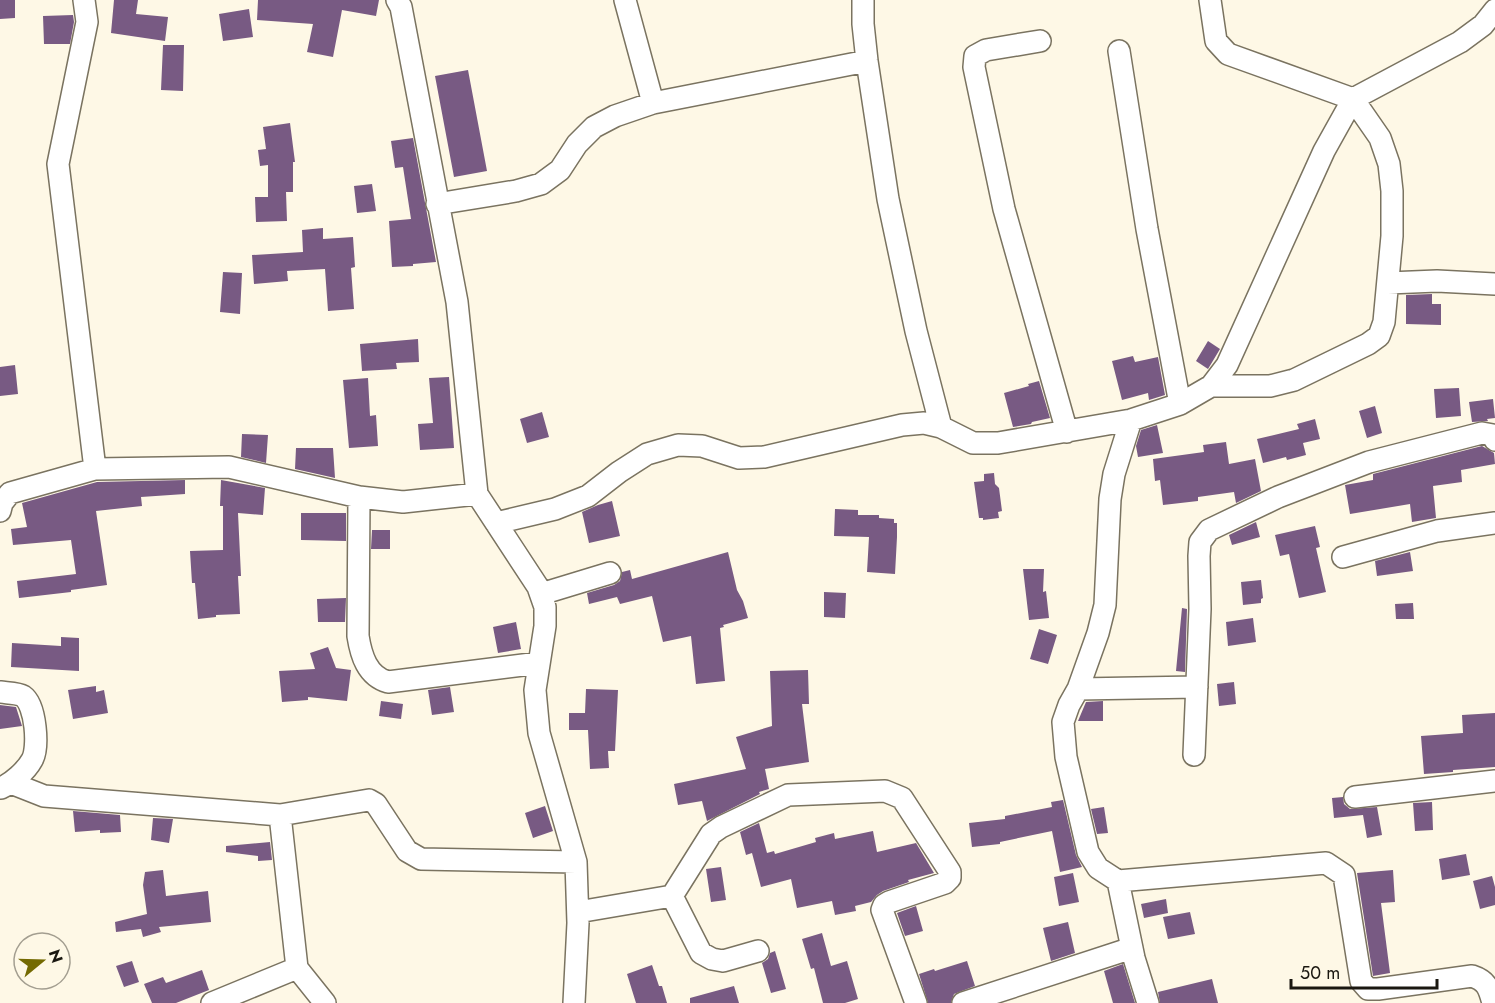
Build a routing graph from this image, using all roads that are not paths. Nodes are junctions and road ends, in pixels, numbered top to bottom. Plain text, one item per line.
1 (84, 0) edge
2 (397, 0) edge
3 (625, 0) edge
4 (863, 0) edge
5 (1209, 0) edge
6 (1495, 10) edge
7 (1040, 41) dead end
8 (1119, 51) dead end
9 (867, 61) junction
10 (1353, 99) junction
11 (653, 103) junction
12 (438, 204) junction
13 (1388, 283) junction
14 (1495, 284) edge
15 (1211, 386) junction
16 (1179, 404) junction
17 (1131, 420) junction
18 (941, 427) junction
19 (1068, 432) junction
20 (1495, 440) edge
21 (94, 469) junction
22 (477, 494) junction
23 (359, 497) junction
24 (0, 512) edge
25 (496, 523) junction
26 (1495, 523) edge
27 (1343, 557) dead end
28 (610, 573) dead end
29 (541, 594) junction
30 (539, 663) junction
31 (1197, 687) junction
32 (1078, 689) junction
33 (0, 692) edge
34 (1194, 755) dead end
35 (1495, 781) edge
36 (6, 786) edge
37 (1355, 797) dead end
38 (280, 815) junction
39 (576, 862) junction
40 (1119, 881) junction
41 (672, 896) junction
42 (578, 912) junction
43 (1132, 948) junction
44 (758, 951) dead end
45 (297, 968) junction
46 (212, 1003) edge
47 (325, 1003) edge
48 (574, 1003) edge
49 (916, 1003) edge
50 (963, 1003) edge
51 (1148, 1003) edge
52 (1493, 1003) edge

1 - 21 street
2 - 12 street
3 - 11 street
4 - 9 street
5 - 10 street
6 - 10 street
7 - 19 street
8 - 16 street
9 - 11 street
9 - 18 street
10 - 13 street
10 - 15 street
11 - 12 street
12 - 22 street
13 - 14 street
13 - 15 street
15 - 16 street
16 - 17 street
17 - 19 street
17 - 32 street
18 - 19 street
18 - 25 street
20 - 31 street
21 - 23 street
21 - 24 street
22 - 23 street
22 - 25 street
23 - 30 street
25 - 29 street
26 - 27 street
28 - 29 street
29 - 30 street
30 - 39 street
31 - 32 street
31 - 34 street
32 - 40 street
33 - 36 street
35 - 37 street
36 - 38 street
38 - 39 street
38 - 45 street
39 - 42 street
40 - 43 street
40 - 52 street
41 - 42 street
41 - 44 street
41 - 49 street
42 - 48 street
43 - 50 street
43 - 51 street
45 - 46 street
45 - 47 street

